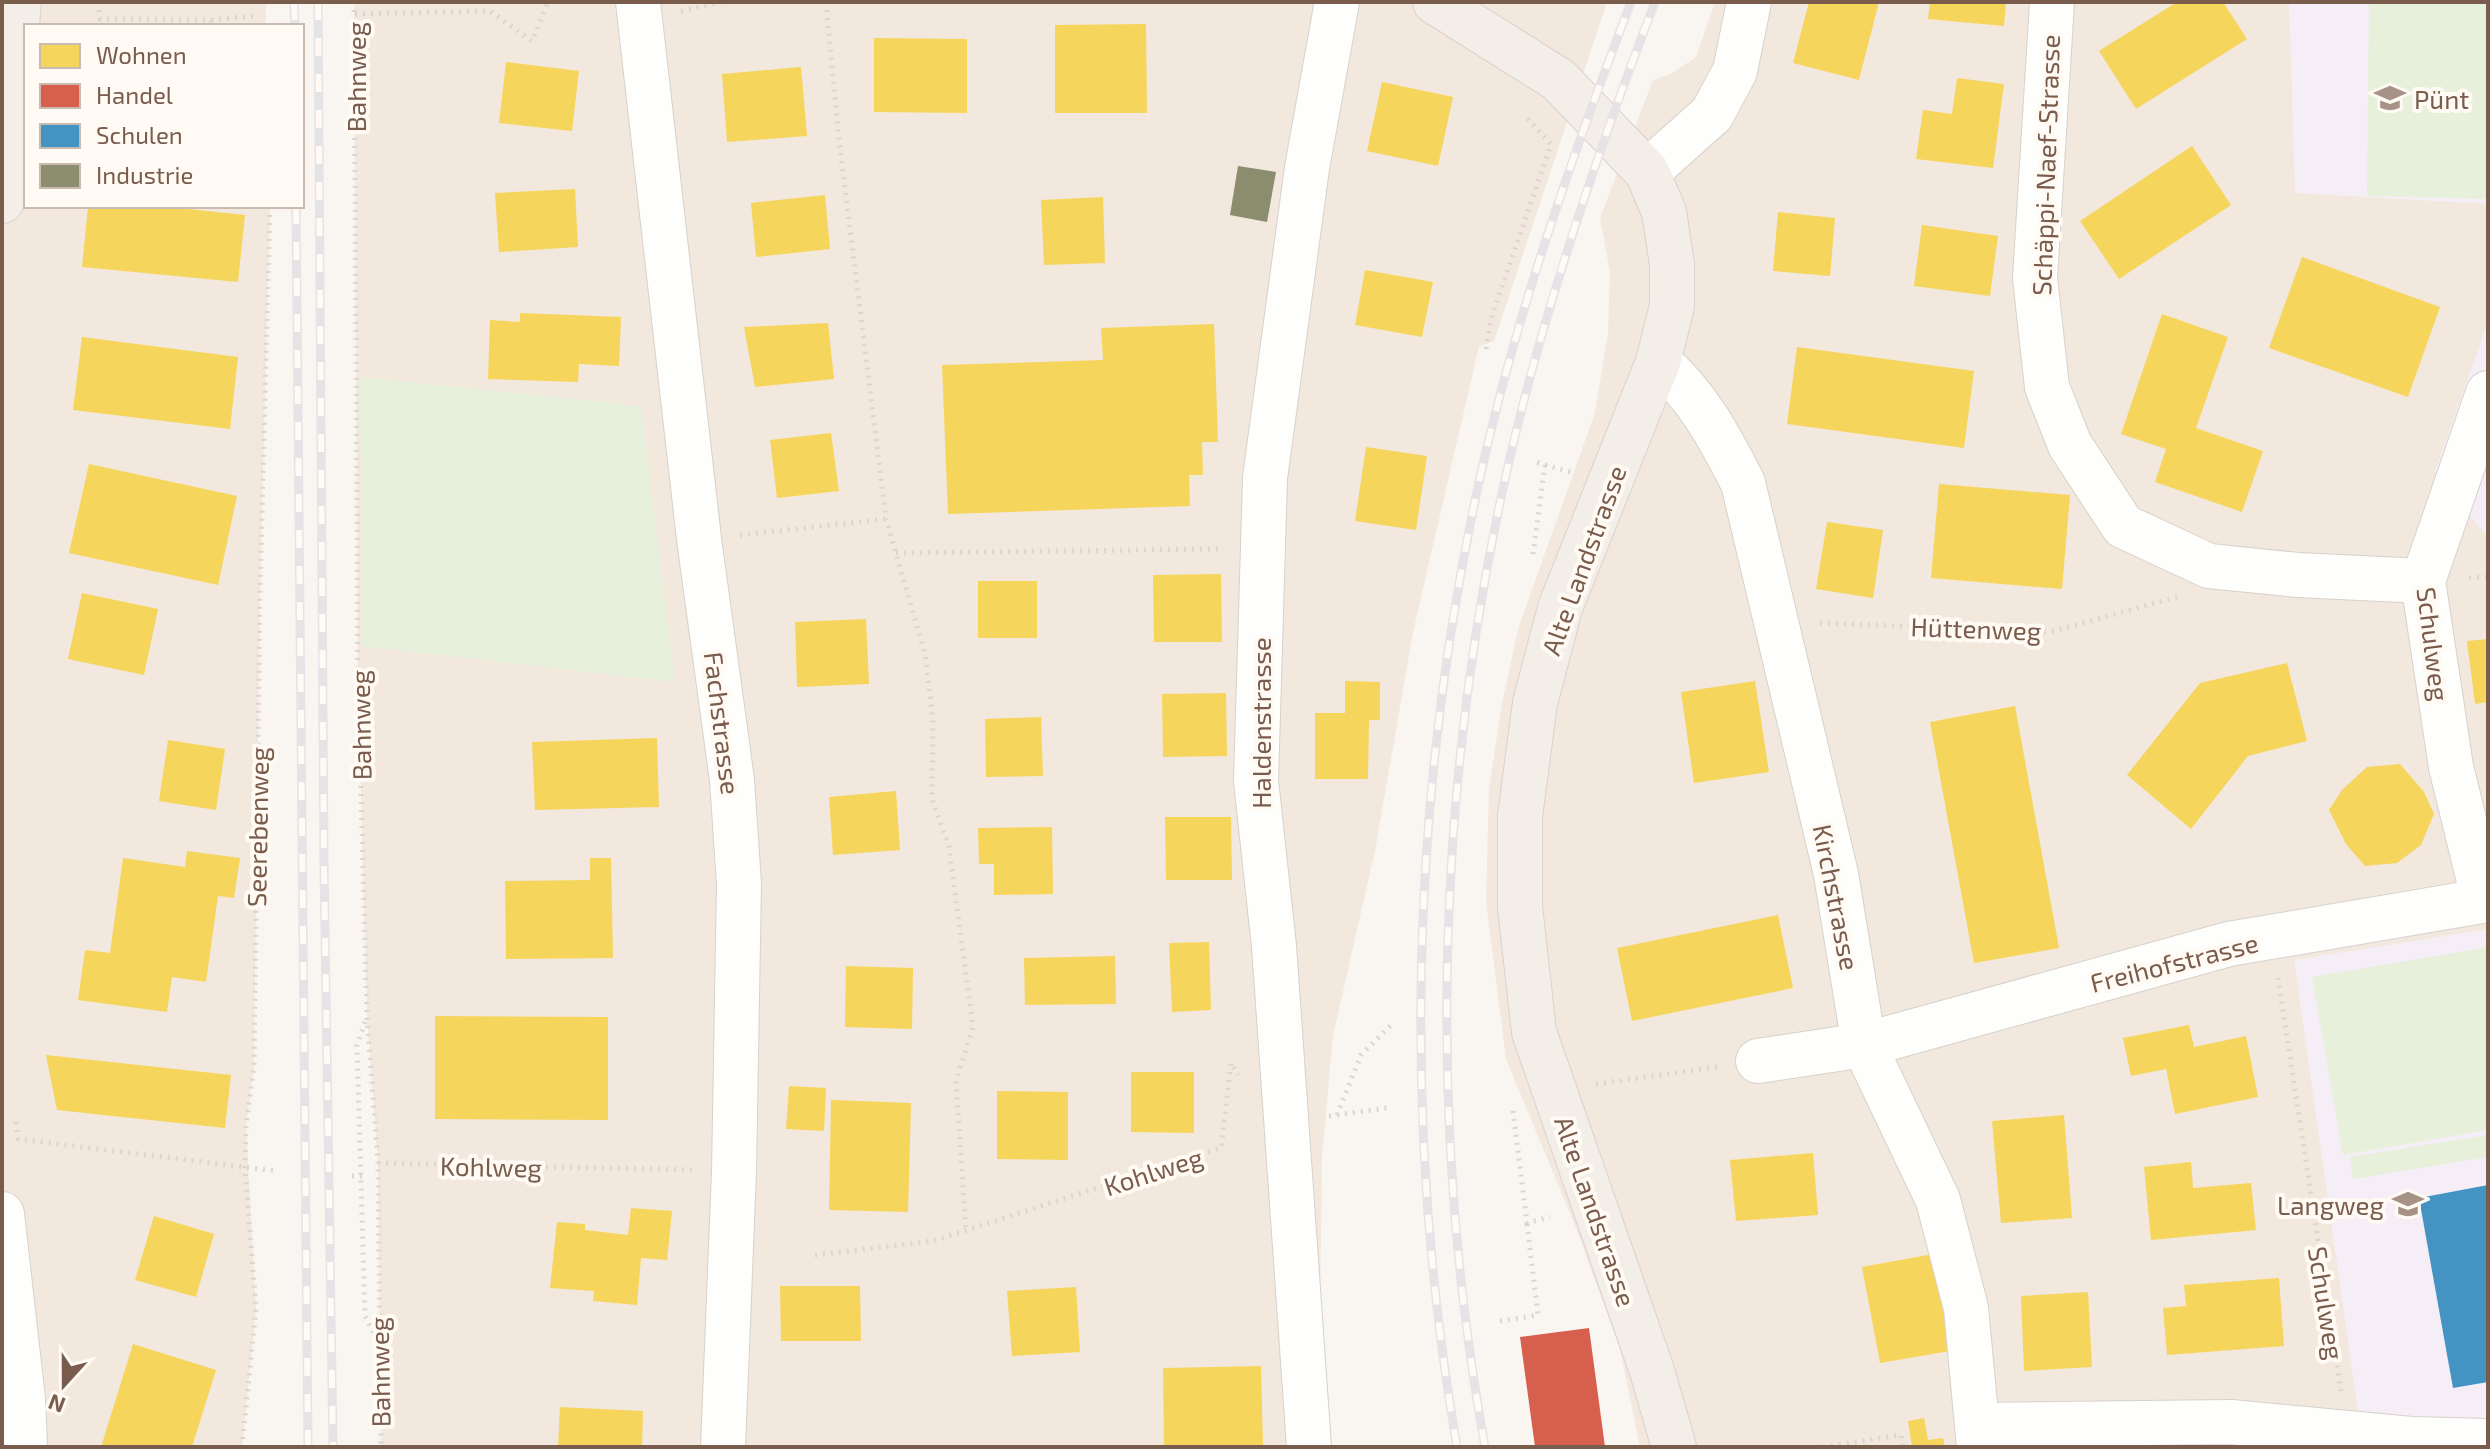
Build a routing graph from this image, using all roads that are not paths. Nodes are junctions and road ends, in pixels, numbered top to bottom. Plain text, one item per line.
1 (19, 2) edge
2 (1337, 2) edge
3 (1435, 2) edge
4 (1749, 2) edge
5 (2052, 2) edge
6 (657, 7) edge
7 (1647, 172) junction
8 (2, 201) edge
9 (1658, 362) junction
10 (2488, 393) edge
11 (2423, 581) junction
12 (2486, 901) edge
13 (1864, 1045) junction
14 (1758, 1061) dead end
15 (2, 1214) edge
16 (1979, 1436) edge
17 (2488, 1441) edge
18 (25, 1447) edge
19 (723, 1447) edge
20 (1309, 1447) edge
21 (1674, 1447) edge

1 - 8 main road
2 - 20 street, Haldenstrasse
3 - 7 main road, Alte Landstrasse
4 - 7 street
5 - 11 street, Schäppi-Naef-Strasse
6 - 19 street, Fachstrasse
7 - 9 main road, Alte Landstrasse
9 - 13 street, Kirchstrasse
9 - 21 main road, Alte Landstrasse
10 - 11 street, Schulweg
11 - 12 street, Schulweg
12 - 13 street, Freihofstrasse
13 - 14 street
13 - 16 street, Kirchstrasse
15 - 18 street
16 - 17 street

